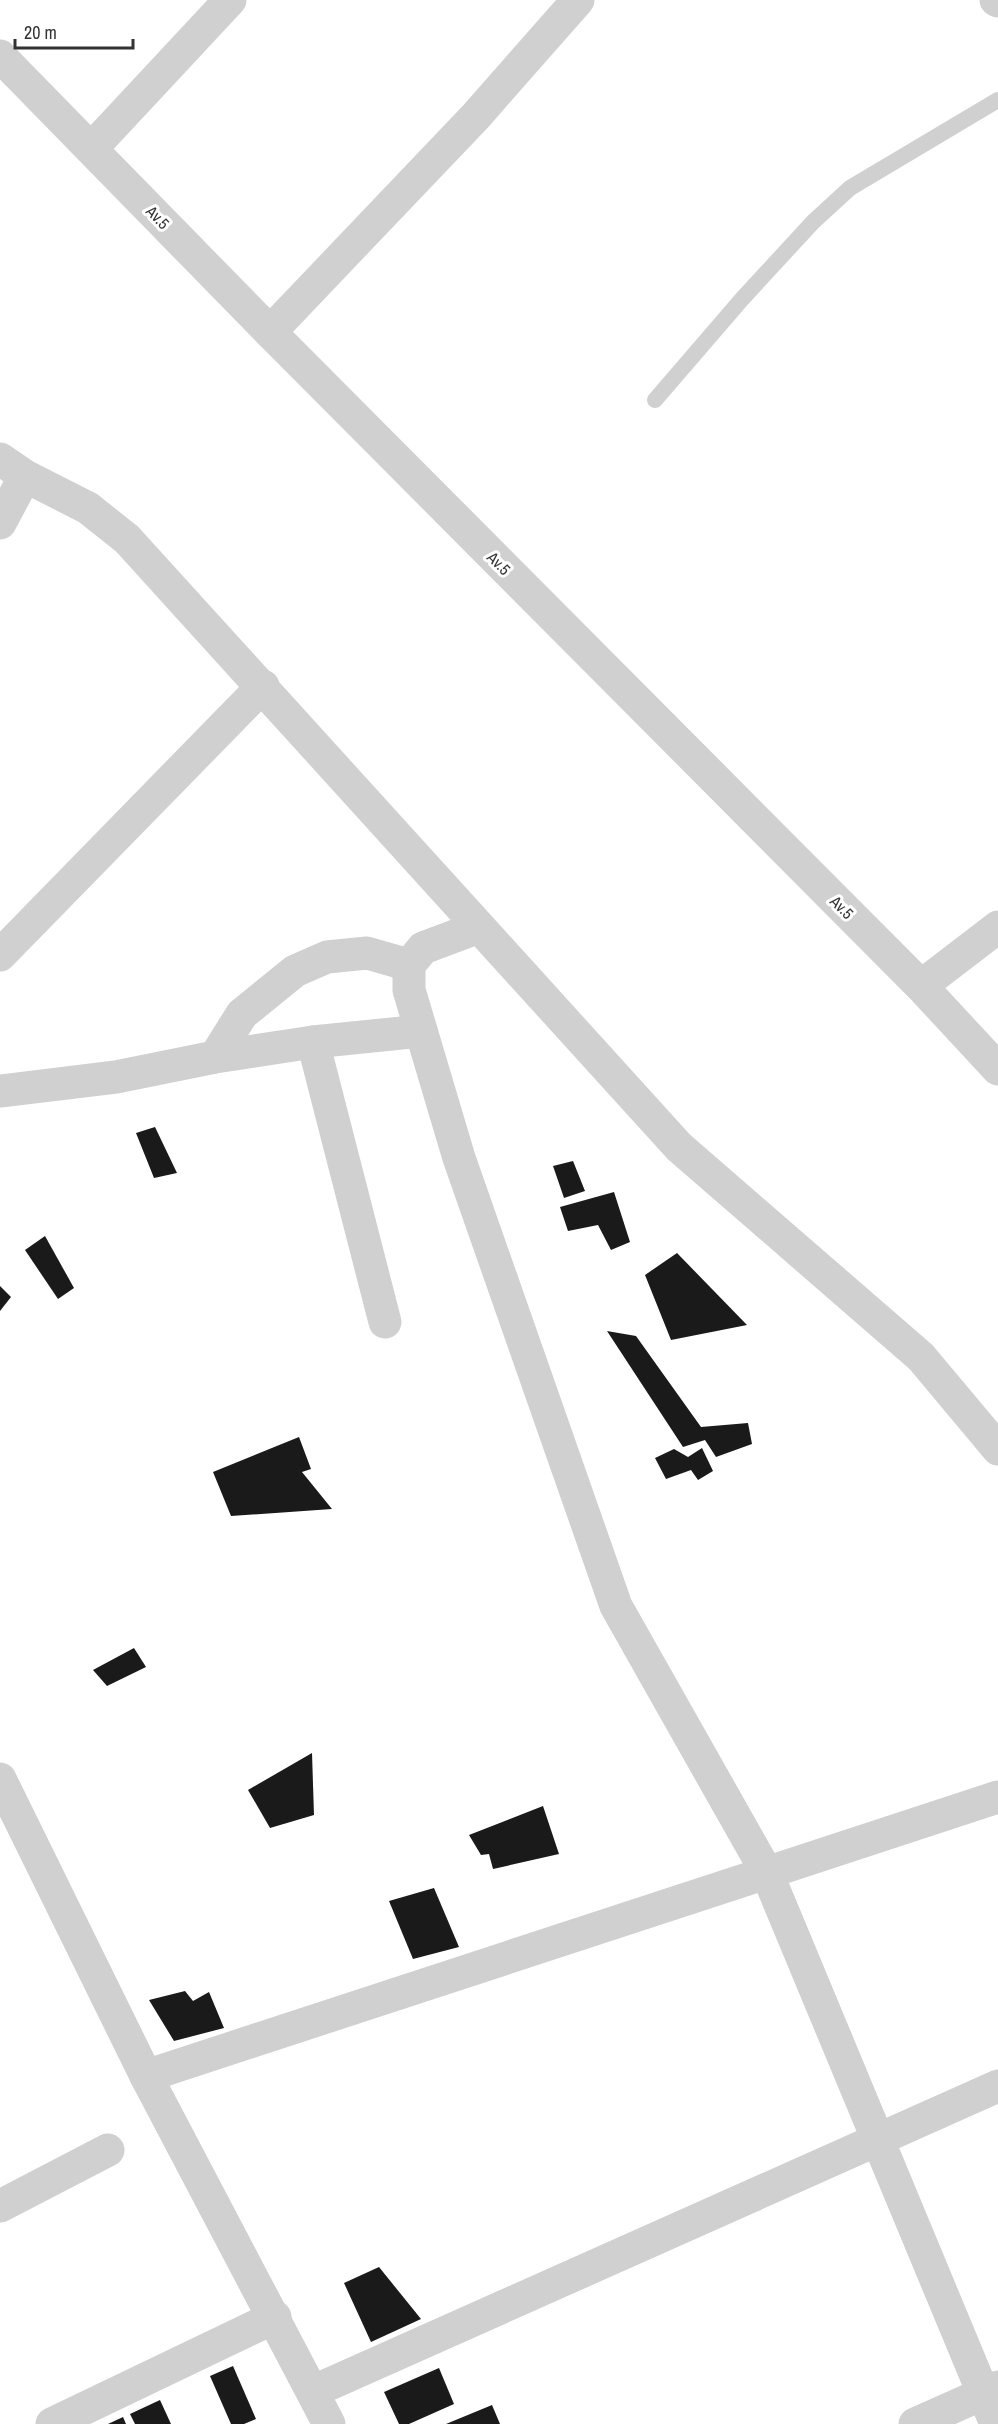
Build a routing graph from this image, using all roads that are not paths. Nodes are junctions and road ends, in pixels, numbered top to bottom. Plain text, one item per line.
1 (230, 0) edge
2 (578, 0) edge
3 (0, 56) edge
4 (998, 100) edge
5 (92, 148) junction
6 (270, 332) junction
7 (655, 400) dead end
8 (13, 467) edge
9 (0, 523) edge
10 (263, 686) junction
11 (479, 927) junction
12 (998, 927) edge
13 (0, 955) edge
14 (409, 965) junction
15 (921, 986) junction
16 (421, 1031) junction
17 (313, 1042) junction
18 (215, 1057) junction
19 (998, 1070) edge
20 (0, 1091) edge
21 (385, 1322) dead end
22 (998, 1449) edge
23 (0, 1779) edge
24 (998, 1797) edge
25 (767, 1872) junction
26 (146, 2076) junction
27 (998, 2086) edge
28 (878, 2139) junction
29 (108, 2150) dead end
30 (0, 2206) edge
31 (275, 2317) junction
32 (314, 2391) junction
33 (991, 2391) edge
34 (52, 2424) edge
35 (329, 2424) edge
36 (915, 2424) edge
37 (996, 2424) edge

1 - 5 street
2 - 6 street
3 - 5 street, Av.5
4 - 7 lane
5 - 6 street, Av.5
6 - 15 street, Av.5
8 - 9 street
8 - 10 street
10 - 11 street
10 - 13 street
11 - 14 street
11 - 22 street
12 - 15 street
14 - 16 street
14 - 18 street
15 - 19 street, Av.5
16 - 17 street
16 - 25 street
17 - 18 street
17 - 21 street
18 - 20 street
23 - 26 street
24 - 25 street
25 - 26 street
25 - 28 street
26 - 31 street
27 - 28 street
28 - 32 street
28 - 33 street
29 - 30 street
31 - 32 street
31 - 34 street
32 - 35 street
33 - 36 street
33 - 37 street

